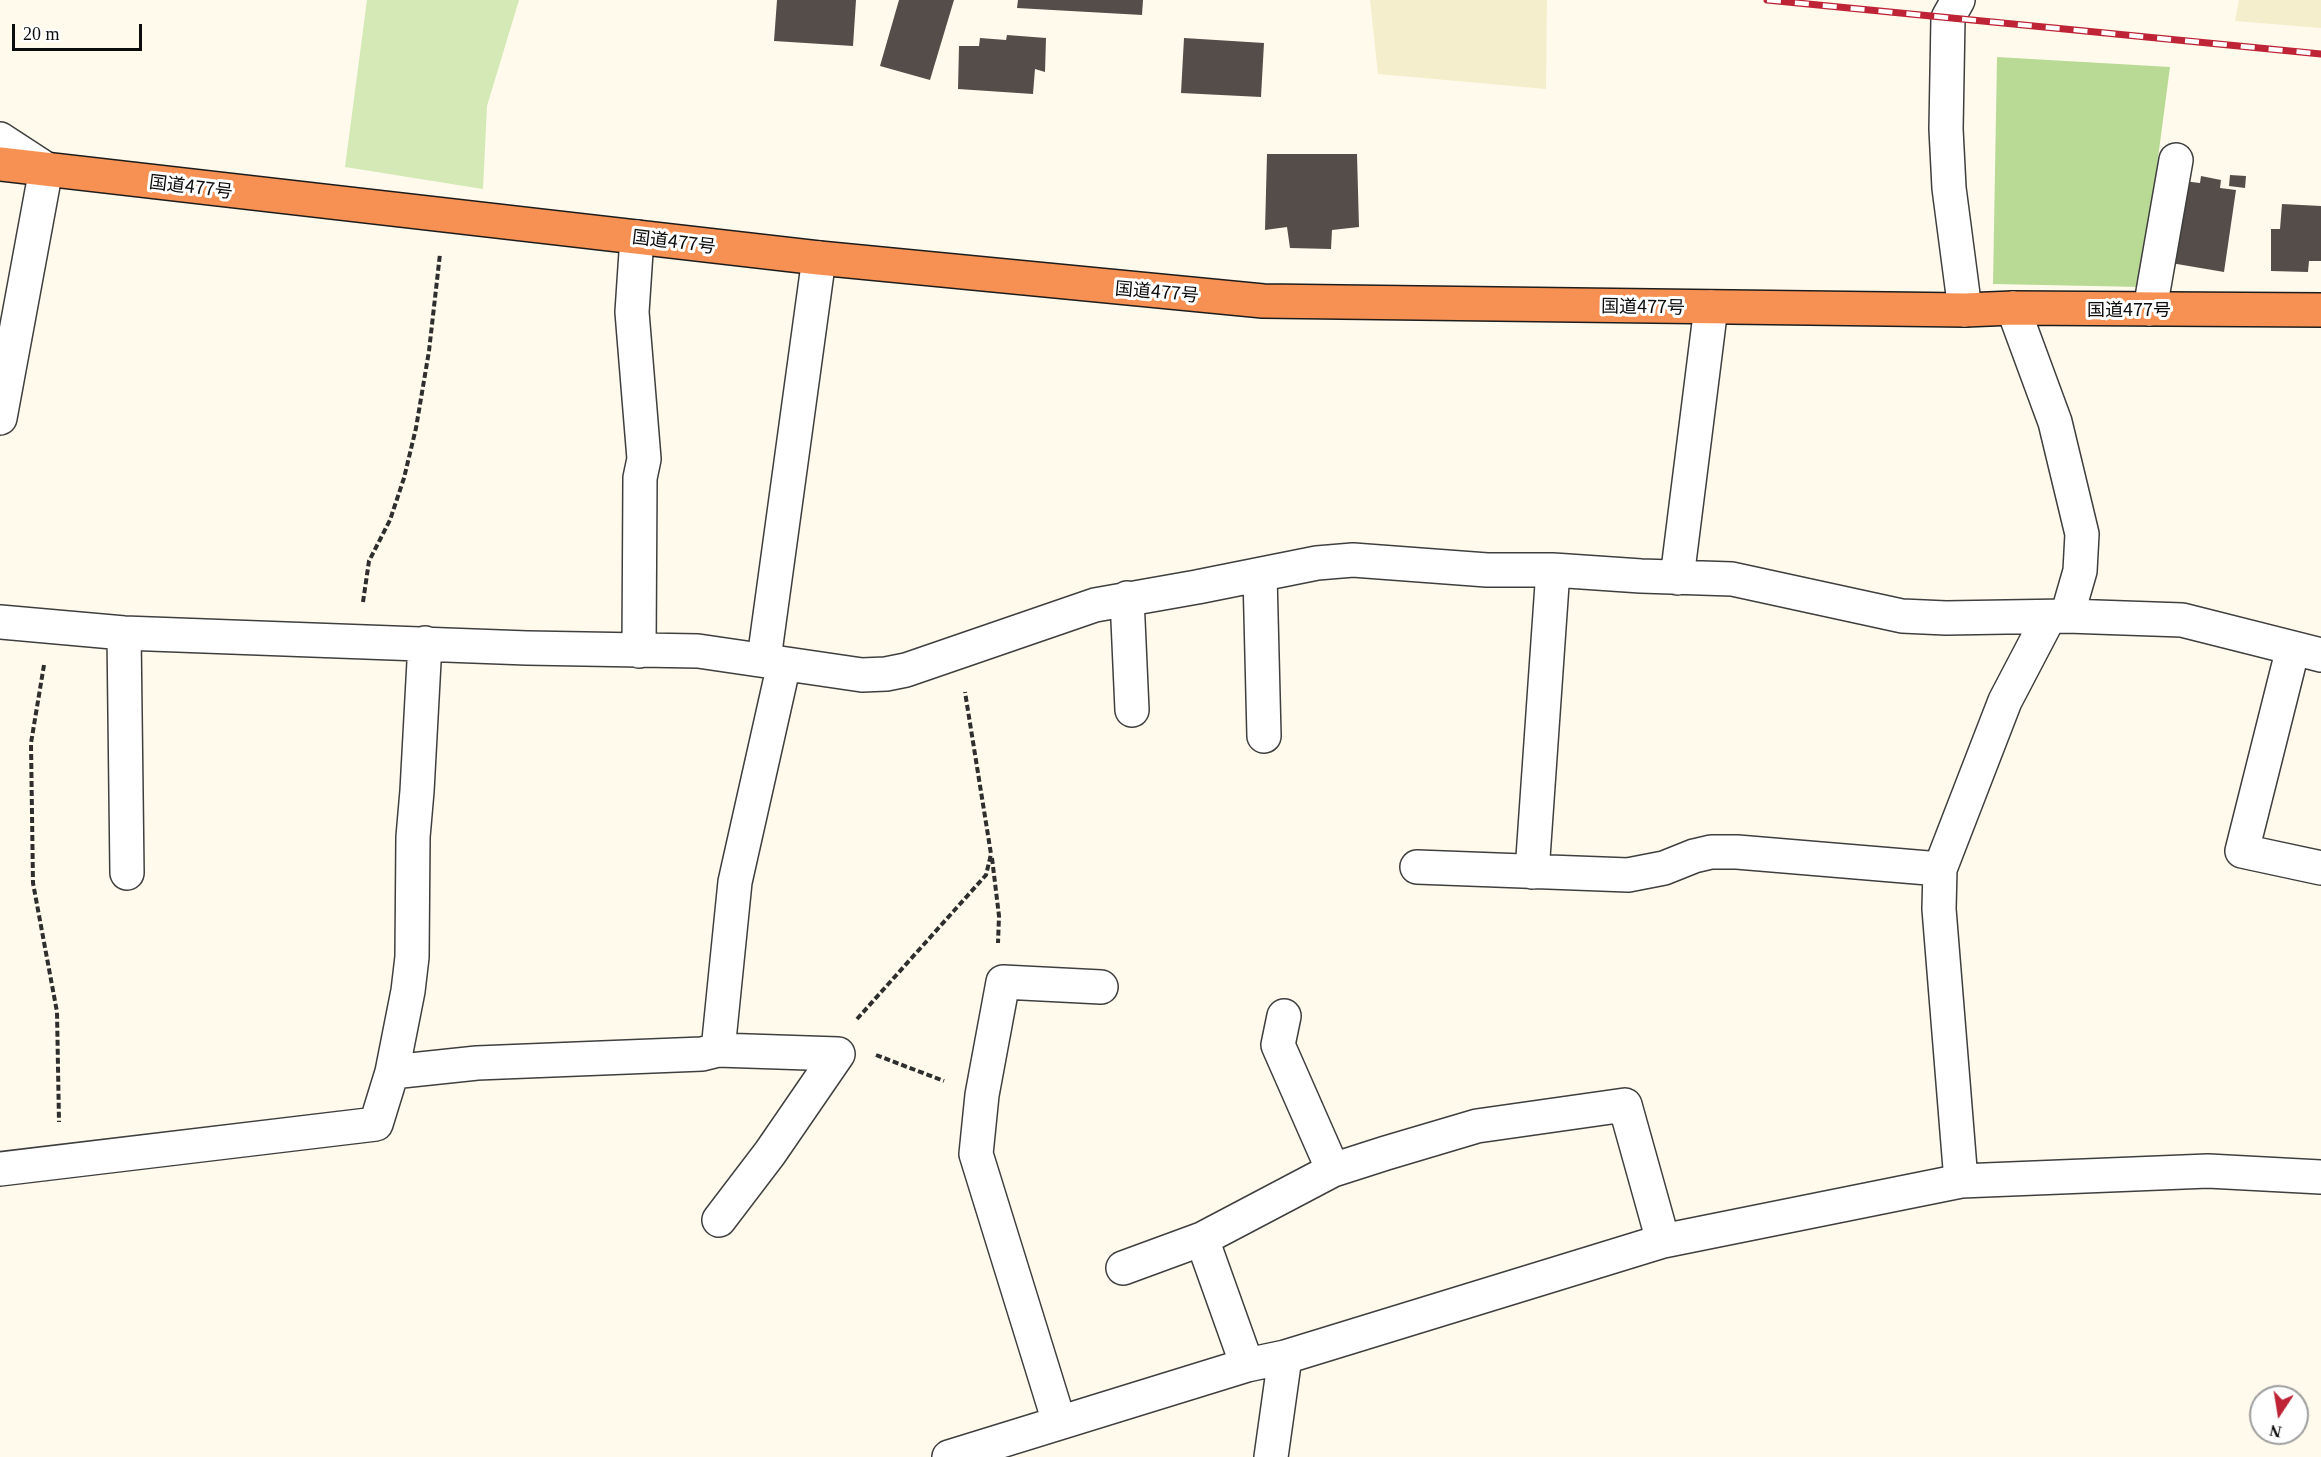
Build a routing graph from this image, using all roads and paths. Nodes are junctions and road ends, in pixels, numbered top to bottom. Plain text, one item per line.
1 (1958, 0) edge
2 (0, 139) edge
3 (2176, 160) dead end
4 (0, 164) edge
5 (46, 169) junction
6 (444, 215) junction
7 (637, 237) junction
8 (819, 258) junction
9 (1711, 306) junction
10 (2013, 308) junction
11 (2150, 309) junction
12 (1965, 310) junction
13 (2321, 310) edge
14 (4, 375) edge
15 (0, 418) edge
16 (1554, 570) junction
17 (1260, 575) junction
18 (1677, 578) junction
19 (1127, 598) junction
20 (2058, 616) junction
21 (0, 622) edge
22 (51, 626) junction
23 (124, 633) junction
24 (357, 641) junction
25 (425, 643) junction
26 (639, 651) junction
27 (2307, 652) edge
28 (951, 654) junction
29 (774, 662) junction
30 (1132, 710) dead end
31 (1264, 736) dead end
32 (991, 854) junction
33 (1417, 867) dead end
34 (2321, 868) edge
35 (1940, 869) junction
36 (1532, 872) junction
37 (127, 873) dead end
38 (1003, 982) junction
39 (1101, 987) dead end
40 (1284, 1016) dead end
41 (718, 1050) junction
42 (838, 1054) junction
43 (392, 1072) junction
44 (982, 1095) junction
45 (59, 1161) junction
46 (0, 1169) edge
47 (1333, 1170) junction
48 (2321, 1177) edge
49 (1961, 1181) junction
50 (719, 1220) dead end
51 (1203, 1239) junction
52 (1663, 1241) junction
53 (1123, 1268) dead end
54 (1285, 1357) junction
55 (1247, 1365) junction
56 (1059, 1422) junction
57 (992, 1450) edge
58 (950, 1457) edge
59 (1271, 1457) edge

1 - 12 street
2 - 5 street
3 - 11 street
4 - 5 highway, 国道477号
5 - 6 highway, 国道477号
5 - 14 street
6 - 7 highway, 国道477号
6 - 24 path
7 - 8 highway, 国道477号
7 - 26 street
8 - 9 highway, 国道477号
8 - 29 street
9 - 12 highway, 国道477号
9 - 18 street
10 - 11 highway, 国道477号
10 - 12 highway, 国道477号
10 - 20 street
11 - 13 highway, 国道477号
14 - 15 street
16 - 17 street
16 - 18 street
16 - 36 street
17 - 19 street
17 - 31 street
18 - 20 street
19 - 28 street
19 - 30 street
20 - 27 street
20 - 35 street
21 - 22 street
22 - 23 street
22 - 45 path
23 - 24 street
23 - 37 street
24 - 25 street
25 - 26 street
25 - 43 street
26 - 29 street
27 - 34 street
28 - 29 street
28 - 32 path
29 - 41 street
32 - 38 path
32 - 42 path
33 - 36 street
35 - 36 street
35 - 49 street
38 - 39 street
38 - 44 street
40 - 47 street
41 - 42 street
41 - 43 street
42 - 44 path
42 - 50 street
43 - 45 street
44 - 56 street
45 - 46 street
47 - 51 street
47 - 52 street
48 - 49 street
49 - 52 street
51 - 53 street
51 - 55 street
52 - 54 street
54 - 55 street
54 - 59 street
55 - 56 street
56 - 57 street
57 - 58 street

